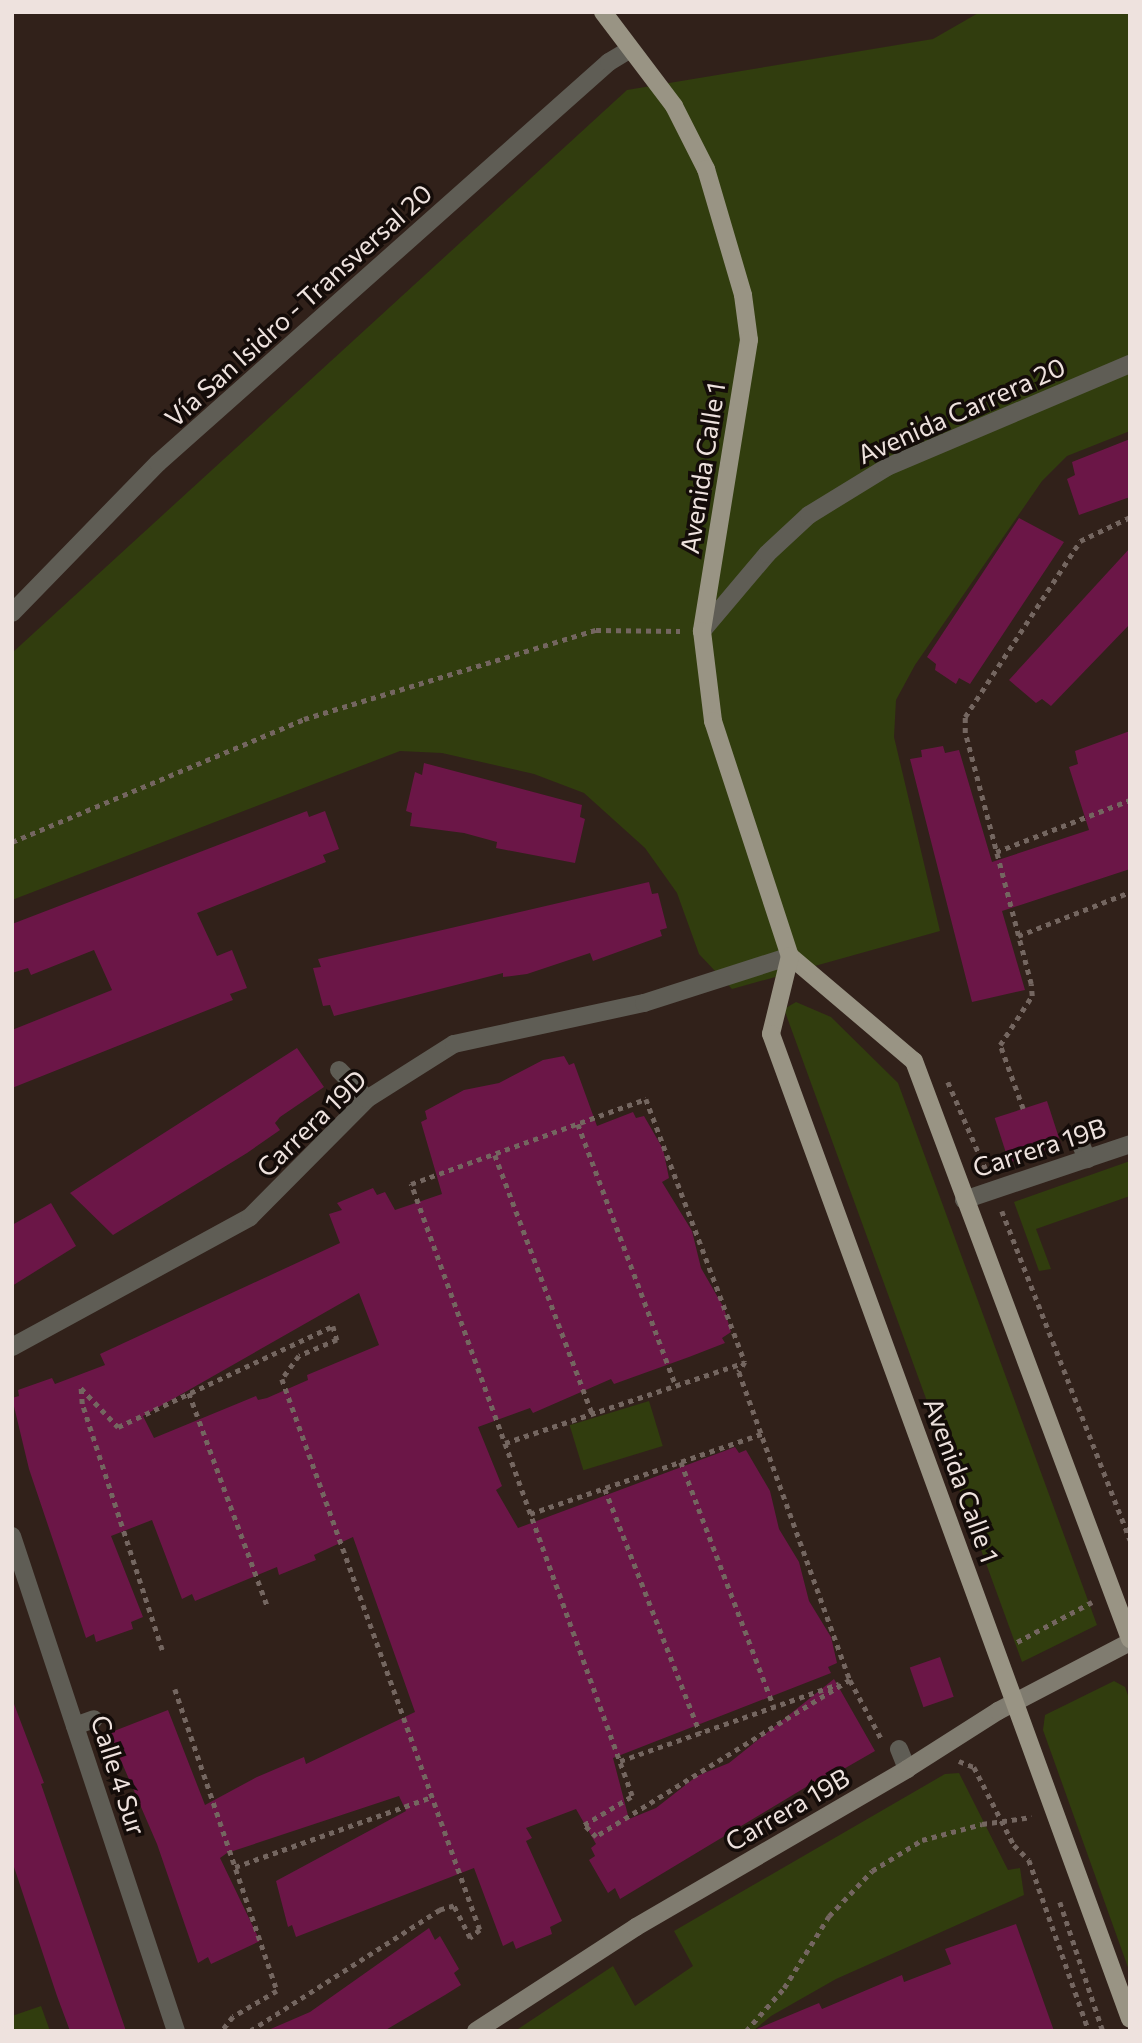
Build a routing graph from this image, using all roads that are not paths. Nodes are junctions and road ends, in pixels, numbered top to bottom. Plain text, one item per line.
1 (603, 12) edge
2 (629, 50) junction
3 (1130, 364) edge
4 (12, 612) edge
5 (702, 631) junction
6 (790, 956) junction
7 (339, 1070) dead end
8 (367, 1099) junction
9 (1079, 1140) dead end
10 (1130, 1144) edge
11 (1087, 1159) junction
12 (964, 1199) junction
13 (12, 1347) edge
14 (12, 1536) edge
15 (1130, 1641) edge
16 (1015, 1702) junction
17 (94, 1719) dead end
18 (75, 1726) junction
19 (891, 1745) road end
20 (907, 1769) junction
21 (1130, 2019) edge
22 (176, 2031) edge
23 (476, 2031) edge

1 - 2 main road, Avenida Calle 1
2 - 4 street, Vía San Isidro - Transversal 20
2 - 5 main road, Avenida Calle 1
3 - 5 street, Avenida Carrera 20
5 - 6 main road, Avenida Calle 1
6 - 8 street, Carrera 19D
6 - 12 main road
6 - 16 main road, Avenida Calle 1
7 - 8 street
8 - 13 street, Carrera 19D
9 - 11 street
10 - 11 street, Carrera 19B
11 - 12 street, Carrera 19B
12 - 15 main road
14 - 18 street, Calle 4 Sur
15 - 16 main road, Carrera 19B
16 - 20 main road, Carrera 19B
16 - 21 main road, Avenida Calle 1
17 - 18 street
18 - 22 street, Calle 4 Sur
19 - 20 street
20 - 23 main road, Carrera 19B

